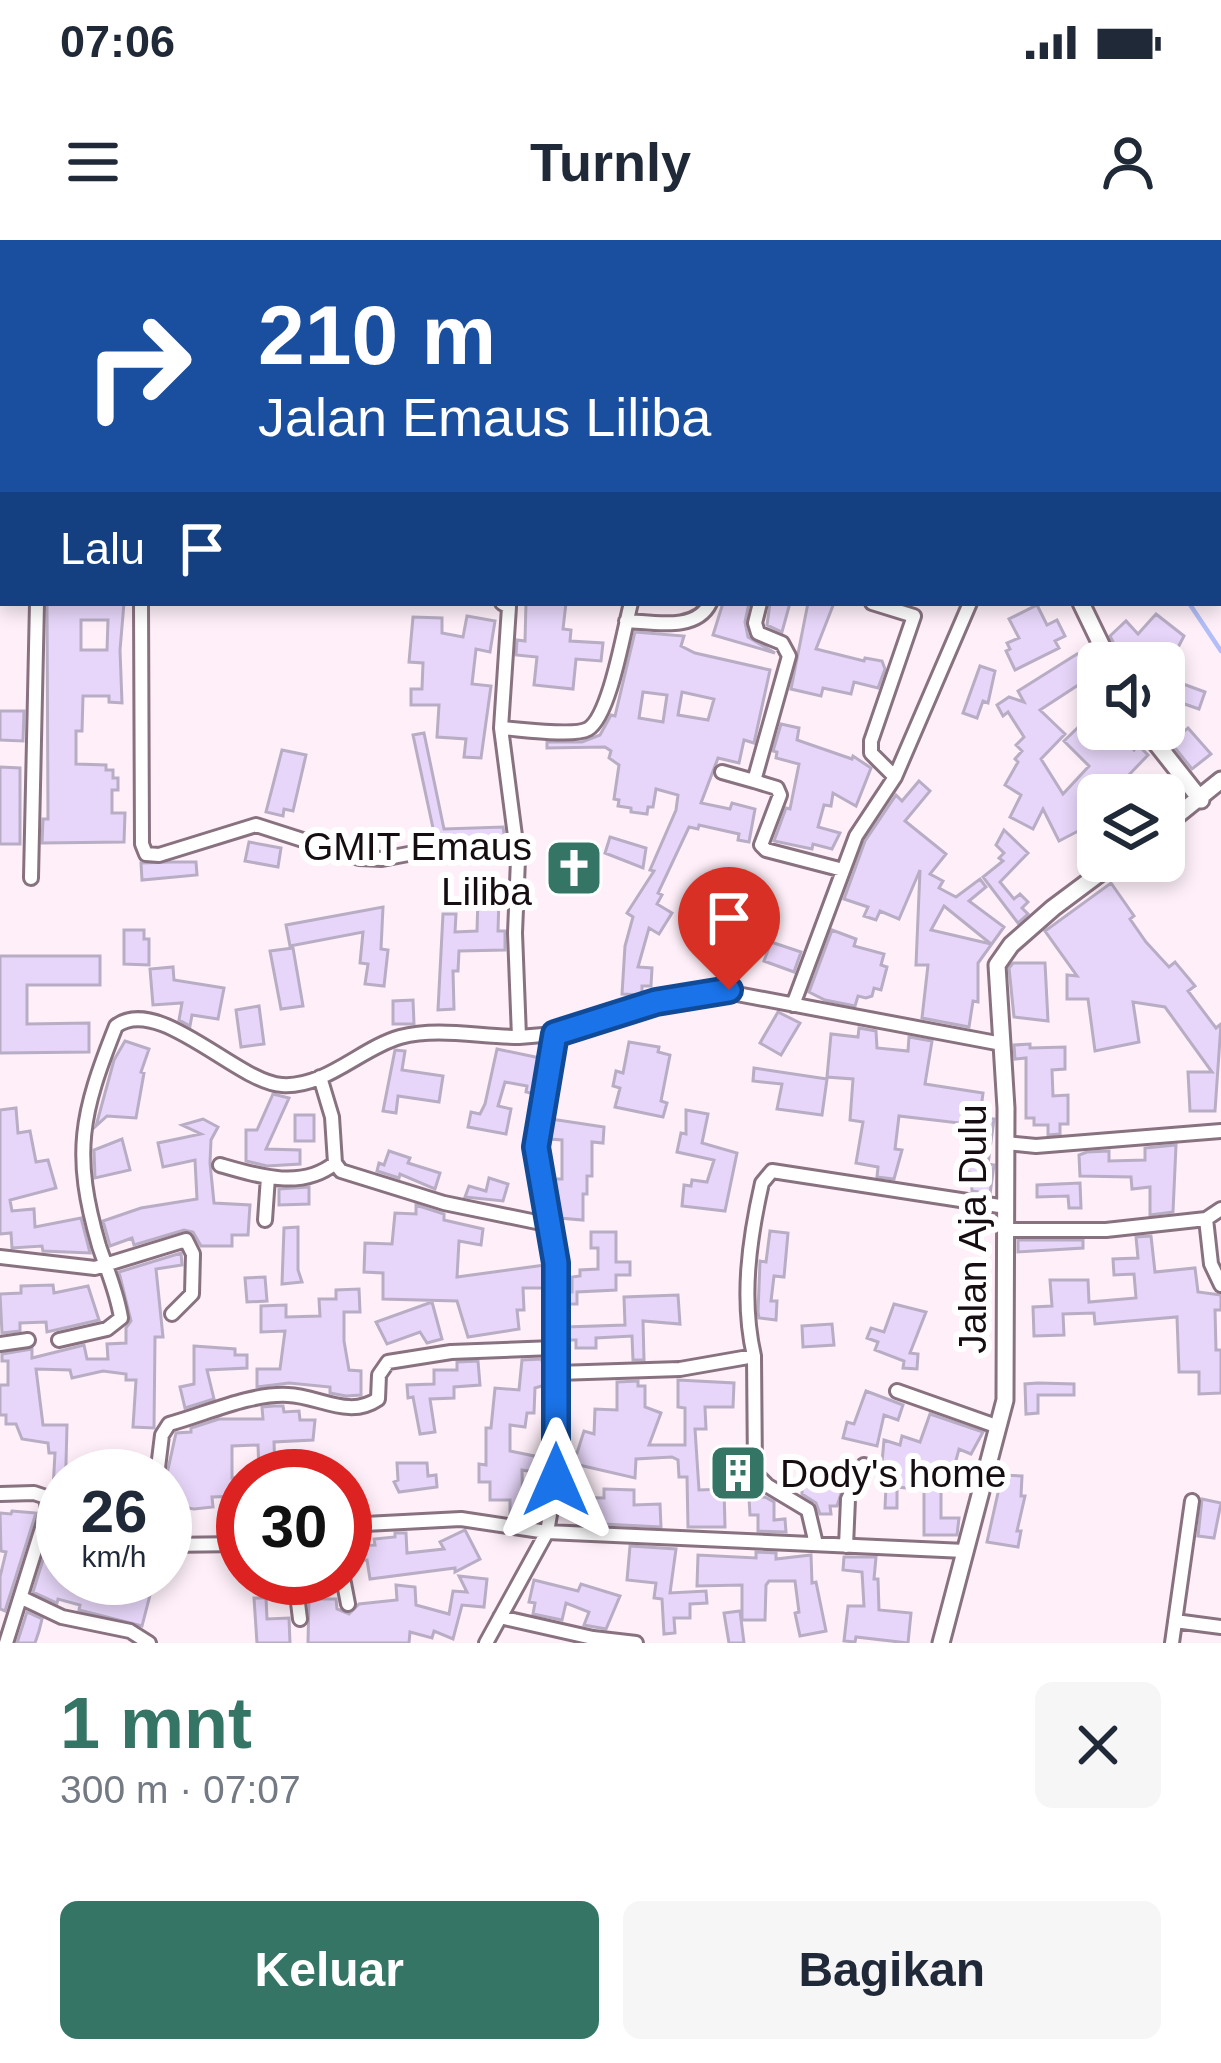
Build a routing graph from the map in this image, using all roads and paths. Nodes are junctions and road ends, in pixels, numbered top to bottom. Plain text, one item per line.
1 (37, 606) edge
2 (141, 606) edge
3 (507, 606) edge
4 (631, 606) edge
5 (708, 606) edge
6 (759, 606) edge
7 (882, 606) edge
8 (969, 606) edge
9 (1082, 606) edge
10 (626, 621) junction
11 (1100, 642) edge
12 (501, 728) junction
13 (1162, 750) edge
14 (722, 772) dead end
15 (895, 777) junction
16 (754, 781) junction
17 (1219, 786) edge
18 (1201, 800) junction
19 (1185, 811) edge
20 (429, 850) dead end
21 (843, 870) junction
22 (31, 878) dead end
23 (1087, 882) edge
24 (793, 1005) junction
25 (555, 1034) junction
26 (519, 1037) junction
27 (1001, 1044) junction
28 (320, 1077) junction
29 (1221, 1131) edge
30 (1006, 1142) junction
31 (335, 1163) junction
32 (220, 1165) dead end
33 (268, 1177) junction
34 (1006, 1207) junction
35 (1221, 1209) edge
36 (265, 1220) dead end
37 (1206, 1220) junction
38 (551, 1225) junction
39 (1006, 1230) junction
40 (0, 1257) edge
41 (107, 1264) junction
42 (1221, 1285) edge
43 (172, 1315) dead end
44 (28, 1340) dead end
45 (59, 1340) dead end
46 (0, 1345) edge
47 (554, 1348) junction
48 (754, 1356) junction
49 (557, 1373) junction
50 (897, 1390) dead end
51 (997, 1426) junction
52 (160, 1449) edge
53 (864, 1465) dead end
54 (0, 1494) edge
55 (1192, 1501) dead end
56 (372, 1524) edge
57 (548, 1532) junction
58 (816, 1544) junction
59 (846, 1546) junction
60 (964, 1551) junction
61 (22, 1598) junction
62 (298, 1605) edge
63 (500, 1617) junction
64 (300, 1618) dead end
65 (1175, 1621) junction
66 (1221, 1628) edge
67 (5, 1635) edge
68 (149, 1643) edge
69 (486, 1643) edge
70 (636, 1643) edge
71 (941, 1643) edge
72 (1172, 1643) edge

1 - 22 street
2 - 20 street
3 - 12 street
4 - 10 street
5 - 10 street
6 - 16 street
7 - 15 street
8 - 15 street
9 - 11 street
10 - 12 street
12 - 26 street
13 - 18 street
14 - 16 street
15 - 21 street
16 - 21 street
17 - 18 street
18 - 19 street
21 - 24 street
23 - 27 street, Jalan Aja Dulu
24 - 25 street
24 - 27 street
25 - 26 street
25 - 38 street
26 - 28 street
27 - 30 street, Jalan Aja Dulu
28 - 31 street
28 - 41 street
29 - 30 street
30 - 34 street, Jalan Aja Dulu
31 - 33 street
31 - 38 street
32 - 33 street
33 - 36 street
34 - 39 street, Jalan Aja Dulu
34 - 48 street
35 - 37 street
37 - 39 street
37 - 42 street
38 - 47 street
39 - 51 street, Jalan Aja Dulu
40 - 41 street
41 - 43 street
41 - 45 street
44 - 46 street
47 - 49 street
47 - 52 street
48 - 49 street
48 - 58 street
49 - 57 street
50 - 51 street
51 - 60 street, Jalan Aja Dulu
53 - 59 street
54 - 61 street
55 - 65 street
56 - 57 street
57 - 58 street
57 - 63 street
58 - 59 street
59 - 60 street
60 - 71 street, Jalan Aja Dulu
61 - 67 street
61 - 68 street
62 - 64 street
63 - 69 street
63 - 70 street
65 - 66 street
65 - 72 street

